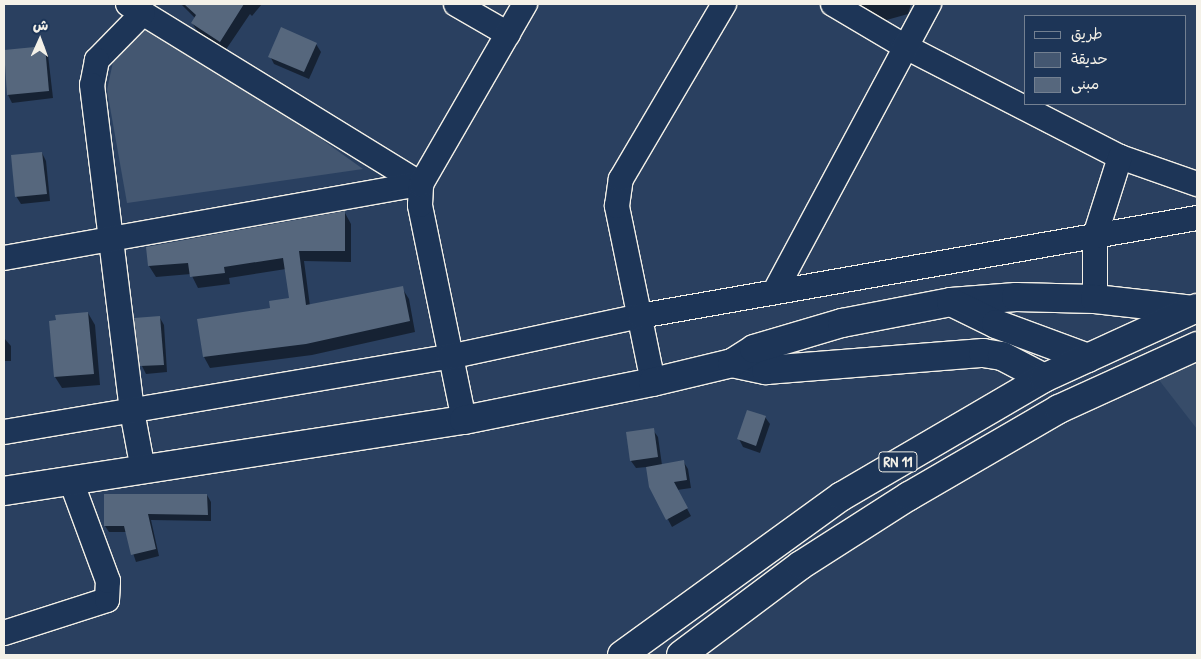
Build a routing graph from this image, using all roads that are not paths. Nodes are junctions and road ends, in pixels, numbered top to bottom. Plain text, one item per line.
1 (456, 4) edge
2 (524, 4) edge
3 (724, 4) edge
4 (833, 4) edge
5 (929, 4) edge
6 (136, 8) edge
7 (508, 34) junction
8 (904, 46) junction
9 (1120, 157) junction
10 (421, 184) junction
11 (1197, 184) edge
12 (1197, 218) edge
13 (1095, 236) junction
14 (113, 238) junction
15 (4, 258) edge
16 (775, 291) junction
17 (1095, 299) junction
18 (951, 302) junction
19 (1195, 309) edge
20 (640, 316) junction
21 (1197, 346) edge
22 (449, 357) junction
23 (1088, 358) junction
24 (732, 362) junction
25 (1044, 378) junction
26 (653, 382) junction
27 (132, 411) junction
28 (464, 420) junction
29 (4, 432) edge
30 (143, 470) junction
31 (71, 481) junction
32 (4, 491) edge
33 (4, 633) edge
34 (622, 655) edge
35 (681, 655) edge

1 - 7 street
2 - 7 street
3 - 20 street
4 - 8 street
5 - 8 street
6 - 10 street
6 - 14 street
7 - 10 street
8 - 9 street
8 - 16 street
9 - 11 street
9 - 13 street
10 - 14 street
10 - 22 street
12 - 13 street
13 - 16 street
13 - 17 street
14 - 15 street
14 - 27 street
16 - 20 street
17 - 18 main road
17 - 19 main road
18 - 23 main road
18 - 24 main road
19 - 23 main road, RN 11
20 - 22 street
20 - 26 street
21 - 35 main road, RN 11
22 - 27 street
22 - 28 street
23 - 25 main road, RN 11
24 - 25 main road
24 - 26 main road
25 - 34 main road, RN 11
26 - 28 main road
27 - 29 street
27 - 30 street
28 - 30 main road
30 - 31 main road
31 - 32 main road
31 - 33 street

